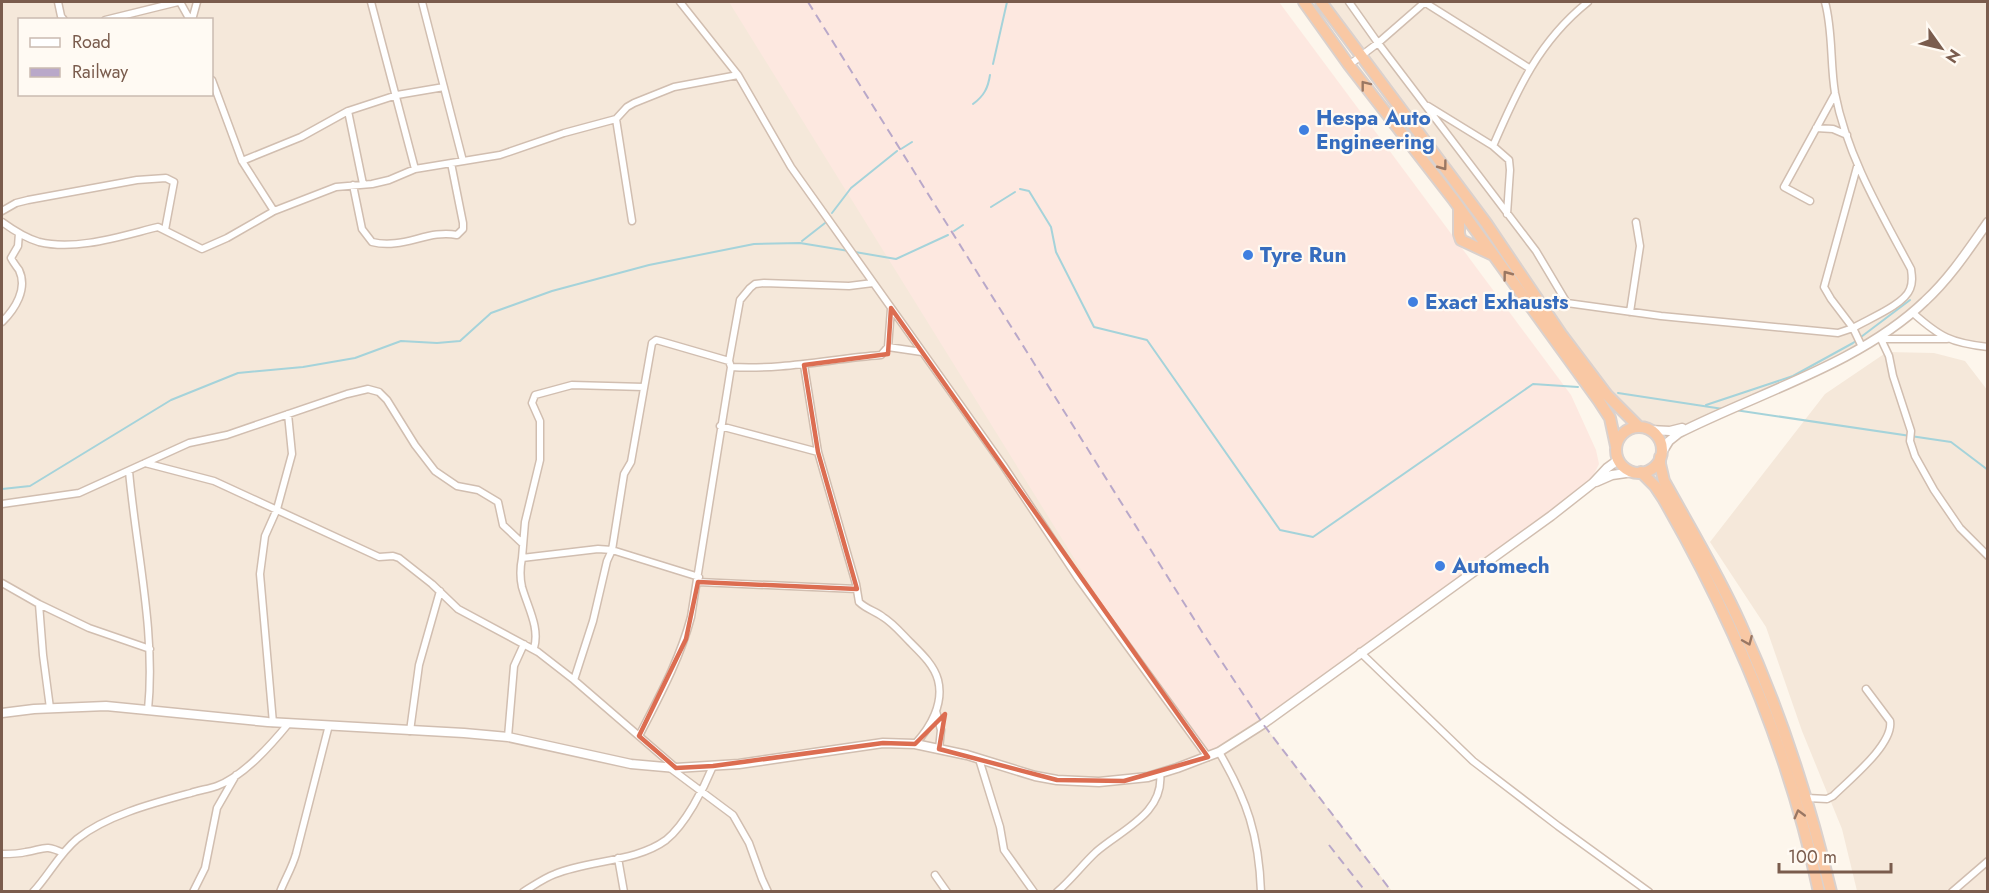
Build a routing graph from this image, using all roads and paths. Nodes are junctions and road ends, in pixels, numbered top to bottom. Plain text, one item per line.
1 (58, 2) edge
2 (179, 2) edge
3 (197, 2) edge
4 (371, 2) edge
5 (422, 2) edge
6 (680, 2) edge
7 (1304, 2) edge
8 (1321, 2) edge
9 (1349, 2) edge
10 (1425, 2) edge
11 (1588, 2) edge
12 (1826, 2) edge
13 (62, 18) edge
14 (113, 18) edge
15 (190, 18) edge
16 (192, 18) edge
17 (1378, 44) junction
18 (1360, 56) junction
19 (1349, 65) junction
20 (1529, 68) junction
21 (738, 75) junction
22 (213, 83) edge
23 (444, 87) junction
24 (1836, 94) junction
25 (397, 95) junction
26 (1425, 104) junction
27 (348, 111) junction
28 (616, 119) junction
29 (1816, 128) junction
30 (1847, 135) junction
31 (1493, 146) junction
32 (242, 161) junction
33 (463, 161) junction
34 (451, 163) junction
35 (1857, 166) junction
36 (415, 169) junction
37 (363, 184) junction
38 (352, 185) junction
39 (1810, 201) dead end
40 (1459, 208) junction
41 (2, 211) edge
42 (274, 212) junction
43 (1507, 214) junction
44 (632, 221) dead end
45 (2, 222) edge
46 (1636, 222) dead end
47 (1988, 222) edge
48 (165, 230) junction
49 (19, 233) junction
50 (1493, 255) junction
51 (873, 282) junction
52 (891, 308) junction
53 (1630, 312) junction
54 (1913, 313) junction
55 (2, 322) edge
56 (1854, 328) junction
57 (1881, 338) junction
58 (1948, 339) junction
59 (888, 347) junction
60 (1862, 347) junction
61 (1988, 347) edge
62 (922, 352) junction
63 (730, 364) junction
64 (804, 365) junction
65 (644, 387) junction
66 (288, 414) junction
67 (1694, 425) junction
68 (720, 426) junction
69 (1638, 427) junction
70 (1650, 430) junction
71 (1616, 446) junction
72 (818, 452) junction
73 (1661, 455) junction
74 (1618, 460) junction
75 (145, 463) junction
76 (129, 471) junction
77 (1637, 472) junction
78 (1593, 483) junction
79 (2, 504) edge
80 (277, 509) junction
81 (523, 544) junction
82 (612, 550) junction
83 (1988, 556) edge
84 (522, 558) junction
85 (699, 579) junction
86 (2, 583) edge
87 (857, 589) junction
88 (440, 591) junction
89 (39, 604) junction
90 (524, 644) junction
91 (534, 648) junction
92 (150, 649) junction
93 (1360, 652) junction
94 (574, 680) junction
95 (1866, 689) dead end
96 (50, 708) junction
97 (148, 710) junction
98 (936, 711) junction
99 (2, 713) edge
100 (273, 723) junction
101 (289, 723) junction
102 (329, 725) junction
103 (410, 731) junction
104 (639, 736) junction
105 (508, 737) junction
106 (915, 744) junction
107 (939, 748) junction
108 (1219, 752) junction
109 (1208, 757) junction
110 (979, 759) junction
111 (713, 766) junction
112 (673, 768) junction
113 (1160, 773) junction
114 (237, 774) junction
115 (702, 793) junction
116 (1807, 798) junction
117 (63, 853) junction
118 (2, 854) edge
119 (618, 858) junction
120 (1988, 861) edge
121 (935, 875) dead end
122 (33, 891) edge
123 (193, 891) edge
124 (280, 891) edge
125 (523, 891) edge
126 (624, 891) edge
127 (768, 891) edge
128 (947, 891) edge
129 (1034, 891) edge
130 (1057, 891) edge
131 (1261, 891) edge
132 (1649, 891) edge
133 (1819, 891) edge
134 (1831, 891) edge
135 (1952, 891) edge

1 - 13 street
2 - 14 street
2 - 15 street
3 - 16 street
4 - 25 street
5 - 23 street
6 - 21 street
7 - 19 highway
8 - 18 highway
9 - 17 street
10 - 17 street
10 - 20 street
11 - 20 street
12 - 24 street
17 - 18 street
17 - 26 street
18 - 19 street
18 -> 69 highway
40 -> 19 highway
20 - 31 street
21 - 28 street
21 - 51 street
22 - 32 street
23 - 25 street
23 - 33 street
24 - 29 street
24 - 30 street
25 - 27 street
25 - 36 street
26 - 31 street
26 - 43 street
27 - 32 street
27 - 37 street
28 - 33 street
28 - 44 street
29 - 30 street
29 - 39 street
30 - 35 street
31 - 43 street
32 - 42 street
33 - 34 street
34 - 36 street
34 - 38 street
35 - 56 street
35 - 56 street
36 - 37 street
37 - 38 street
38 - 42 street
40 - 50 highway
40 - 50 highway
41 - 48 street
42 - 48 street
43 - 53 street
45 - 49 street
46 - 53 street
47 - 54 street
48 - 49 street
49 - 55 street
71 -> 50 highway
51 - 52 street
51 - 63 street
52 - 59 street
52 - 62 street
53 - 56 street
54 - 57 street
54 - 58 street
56 - 60 street
57 - 58 street
57 - 60 street
57 - 83 street
58 - 61 street
59 - 62 street
59 - 64 street
60 - 67 street
62 - 109 street
63 - 64 street
63 - 65 street
63 - 68 street
64 - 72 street
65 - 81 street
65 - 82 street
66 - 75 street
66 - 80 street
66 - 81 street
67 - 70 street
67 - 73 street
68 - 72 street
68 - 85 street
69 - 70 highway
69 - 71 highway
70 - 73 highway
71 - 74 highway
72 - 87 street
73 - 77 highway
73 -> 116 highway
74 - 77 highway
74 - 78 street
75 - 76 street
75 - 80 street
76 - 79 street
76 - 92 street
77 - 78 street
133 -> 77 highway
78 - 93 street
80 - 88 street
80 - 100 street
81 - 84 street
82 - 84 street
82 - 85 street
82 - 94 street
84 - 91 street
85 - 87 street
85 - 104 street
86 - 89 street
87 - 98 street
88 - 90 street
88 - 103 street
89 - 92 street
89 - 96 street
90 - 91 street
90 - 105 street
91 - 94 street
92 - 97 street
93 - 108 street
93 - 132 street
94 - 104 street
95 - 116 street
96 - 97 street
96 - 99 street
97 - 100 street
98 - 106 street
98 - 107 street
100 - 101 street
101 - 102 street
101 - 114 street
102 - 103 street
102 - 124 street
103 - 105 street
104 - 112 street
105 - 112 street
106 - 107 street
106 - 111 street
107 - 110 street
108 - 109 street
108 - 131 street
109 - 113 street
110 - 113 street
110 - 129 street
111 - 112 street
111 - 115 street
112 - 115 street
113 - 130 street
114 - 117 street
114 - 123 street
115 - 119 street
115 - 127 street
116 - 134 highway
117 - 118 street
117 - 122 street
119 - 125 street
119 - 126 street
120 - 135 street
121 - 128 street

